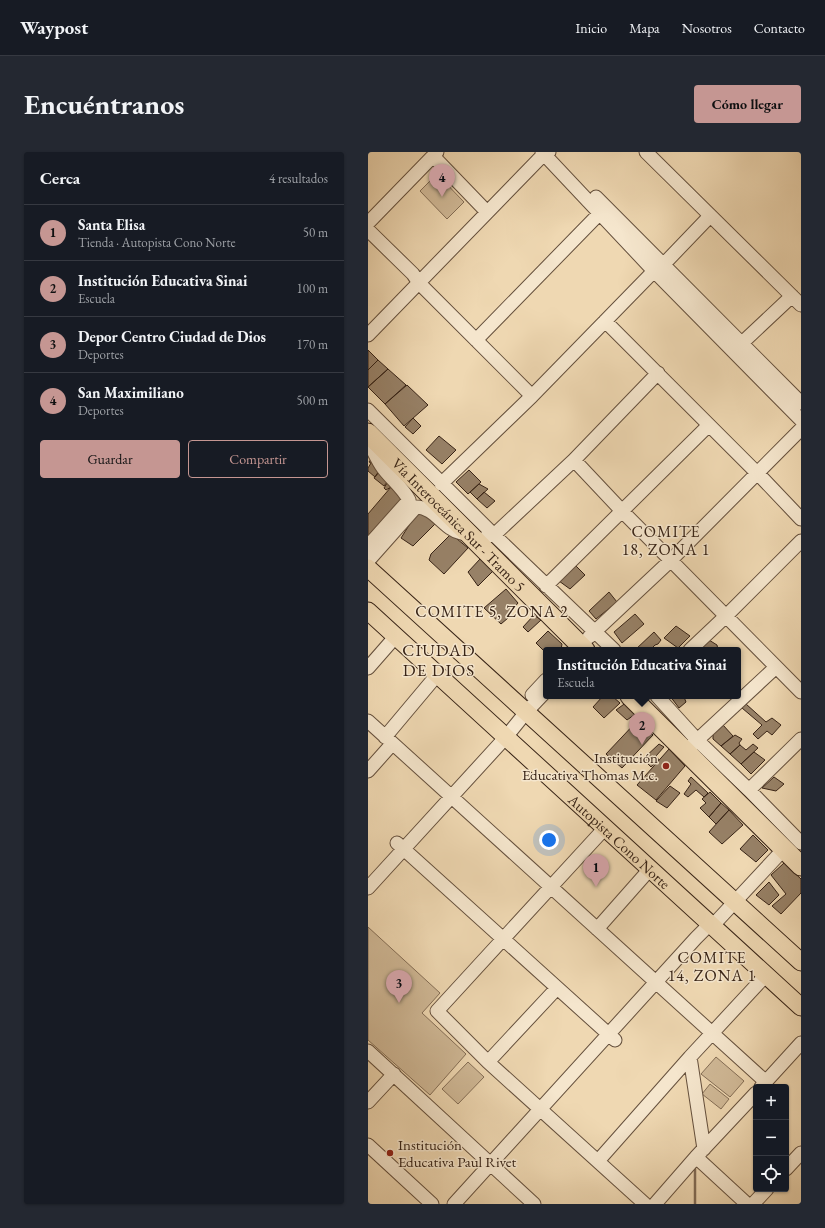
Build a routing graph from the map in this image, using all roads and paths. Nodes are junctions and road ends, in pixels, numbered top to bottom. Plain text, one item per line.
1 (646, 152) edge
2 (547, 153) edge
3 (435, 154) edge
4 (488, 212) junction
5 (599, 214) junction
6 (710, 216) junction
7 (368, 223) edge
8 (368, 230) edge
9 (659, 268) junction
10 (419, 283) junction
11 (796, 300) edge
12 (605, 320) junction
13 (368, 335) edge
14 (476, 340) junction
15 (742, 343) junction
16 (658, 374) junction
17 (532, 396) junction
18 (801, 402) edge
19 (368, 410) edge
20 (801, 420) edge
21 (709, 425) junction
22 (801, 429) edge
23 (368, 433) edge
24 (368, 440) edge
25 (801, 442) edge
26 (574, 460) junction
27 (760, 476) junction
28 (441, 484) junction
29 (622, 511) junction
30 (801, 519) edge
31 (470, 536) junction
32 (494, 536) junction
33 (801, 541) edge
34 (368, 546) edge
35 (368, 561) edge
36 (674, 564) junction
37 (368, 568) edge
38 (546, 586) junction
39 (368, 611) edge
40 (726, 616) junction
41 (597, 635) junction
42 (396, 636) junction
43 (580, 647) edge
44 (584, 647) edge
45 (611, 647) edge
46 (693, 647) edge
47 (368, 668) edge
48 (776, 668) junction
49 (437, 675) junction
50 (543, 684) edge
51 (801, 692) edge
52 (543, 693) edge
53 (634, 699) edge
54 (659, 699) edge
55 (524, 709) junction
56 (368, 721) edge
57 (503, 734) junction
58 (801, 739) edge
59 (389, 741) junction
60 (691, 746) junction
61 (368, 771) edge
62 (749, 790) junction
63 (448, 794) junction
64 (608, 831) junction
65 (400, 846) junction
66 (792, 846) edge
67 (801, 866) edge
68 (650, 869) junction
69 (368, 876) edge
70 (368, 888) edge
71 (554, 889) junction
72 (735, 902) junction
73 (714, 925) junction
74 (597, 929) junction
75 (505, 942) junction
76 (801, 962) edge
77 (766, 975) junction
78 (660, 985) junction
79 (557, 988) junction
80 (801, 1008) edge
81 (713, 1034) junction
82 (612, 1037) junction
83 (801, 1043) edge
84 (368, 1051) edge
85 (690, 1057) junction
86 (488, 1062) junction
87 (394, 1074) junction
88 (763, 1084) edge
89 (753, 1096) edge
90 (368, 1102) edge
91 (544, 1112) junction
92 (368, 1145) edge
93 (801, 1152) edge
94 (700, 1153) junction
95 (368, 1156) edge
96 (598, 1161) junction
97 (789, 1166) edge
98 (494, 1167) junction
99 (764, 1192) edge
100 (421, 1204) edge
101 (432, 1204) edge
102 (454, 1204) edge
103 (466, 1204) edge
104 (534, 1204) edge
105 (645, 1204) edge
106 (655, 1204) edge
107 (747, 1204) edge
108 (753, 1204) edge

1 - 6 street
2 - 4 street
2 - 5 street
2 - 9 street
3 - 4 street
3 - 7 street
4 - 10 street
5 - 9 street
5 - 14 street
6 - 9 street
6 - 11 street
8 - 10 street
9 - 12 street
9 - 15 street
9 - 20 street
10 - 13 street
10 - 14 street
11 - 15 street
12 - 16 street
12 - 17 street
14 - 17 street
15 - 18 street
16 - 21 street
16 - 26 street
17 - 28 street
19 - 28 street
21 - 27 street
21 - 29 street
22 - 27 street
23 - 31 highway, Vía Interoceánica Sur - Tramo 5
24 - 34 street
25 - 27 street
26 - 29 street
26 - 32 street
27 - 30 street
27 - 36 street
28 - 32 street
29 - 36 street
29 - 38 street
31 - 32 street
31 - 35 street
31 - 43 highway, Vía Interoceánica Sur - Tramo 5
32 - 38 street
33 - 40 street
36 - 40 street
36 - 41 street
37 - 55 main road
38 - 41 street
39 - 42 main road, Autopista Cono Norte
40 - 46 street
40 - 48 street
41 - 44 street
41 - 45 street
42 - 47 street
42 - 49 main road, Autopista Cono Norte
48 - 51 street
48 - 60 street
49 - 57 main road, Autopista Cono Norte
49 - 59 street
50 - 55 street
52 - 55 street
53 - 60 highway
54 - 60 street
55 - 57 street
55 - 72 main road
56 - 59 street
57 - 63 street
57 - 64 main road, Autopista Cono Norte
58 - 62 street
59 - 61 street
59 - 63 street
60 - 62 street
60 - 66 highway
62 - 66 street
63 - 65 street
63 - 71 street
64 - 68 main road, Autopista Cono Norte
64 - 71 street
65 - 69 street
65 - 70 street
65 - 75 street
66 - 67 highway
66 - 72 street
68 - 73 main road, Autopista Cono Norte
68 - 74 street
71 - 74 street
71 - 75 street
72 - 73 street
72 - 76 main road
73 - 77 main road, Autopista Cono Norte
73 - 78 street
74 - 78 street
75 - 79 street
75 - 86 street
77 - 80 main road, Autopista Cono Norte
77 - 81 street
78 - 81 street
78 - 82 street
79 - 82 street
79 - 86 street
81 - 85 street
81 - 88 street
82 - 91 street
83 - 88 street
84 - 87 street
85 - 94 street
85 - 96 street
86 - 91 street
87 - 90 street
87 - 98 street
89 - 94 street
91 - 96 street
91 - 98 street
92 - 101 street
93 - 97 street
94 - 106 street
94 - 107 street
95 - 100 street
96 - 105 street
98 - 102 street
98 - 103 street
98 - 104 street
99 - 108 street

